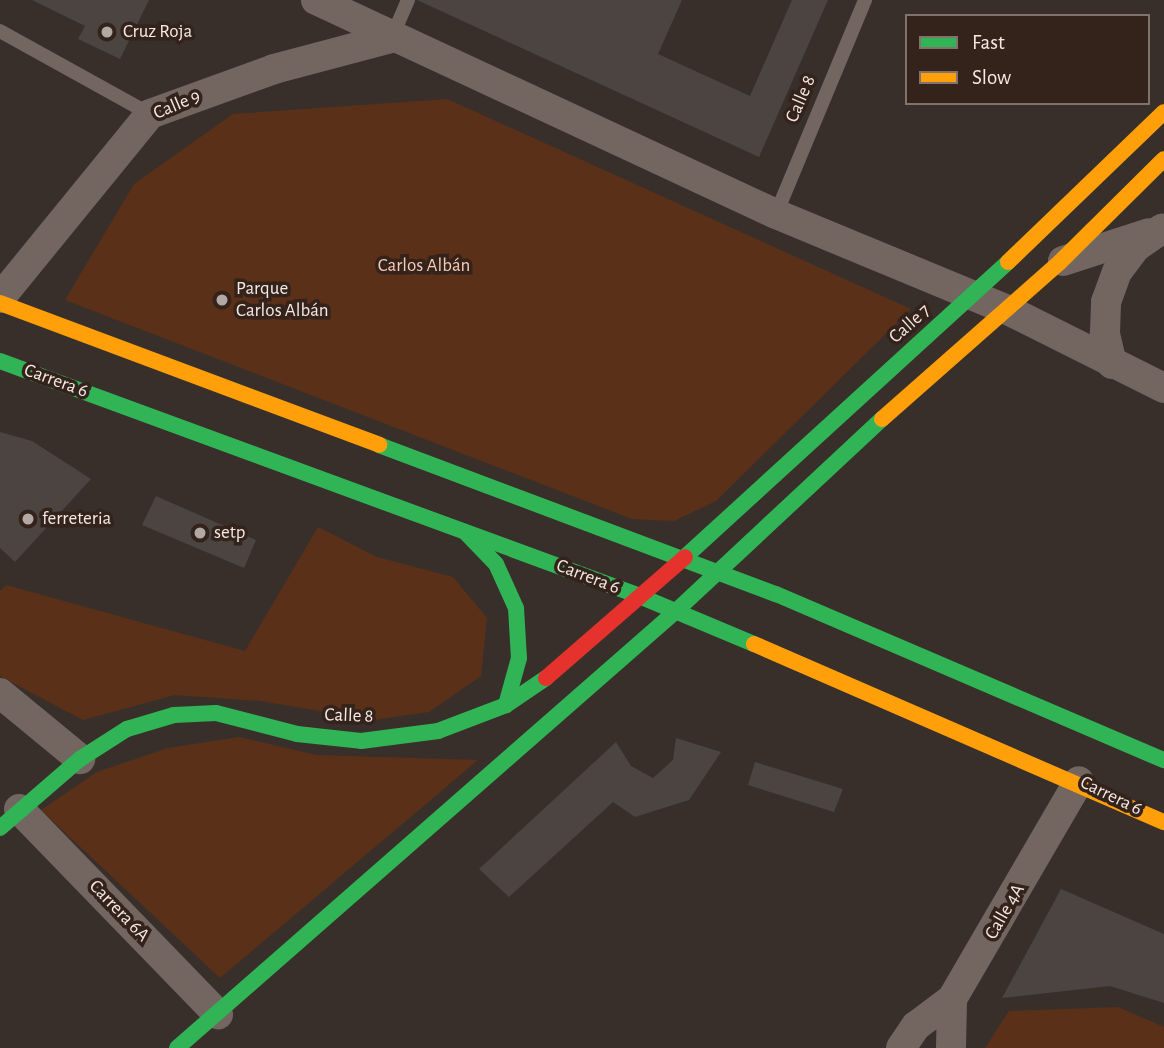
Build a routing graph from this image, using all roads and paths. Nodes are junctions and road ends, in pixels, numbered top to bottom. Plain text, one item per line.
1 (316, 0) edge
2 (408, 0) edge
3 (865, 0) edge
4 (0, 30) edge
5 (391, 38) junction
6 (1164, 112) edge
7 (150, 114) junction
8 (1164, 159) edge
9 (776, 214) junction
10 (1163, 228) edge
11 (1060, 262) junction
12 (972, 297) junction
13 (0, 300) edge
14 (1007, 310) junction
15 (0, 361) edge
16 (1112, 364) junction
17 (1164, 387) edge
18 (462, 528) junction
19 (677, 560) junction
20 (716, 574) junction
21 (637, 596) junction
22 (676, 611) junction
23 (0, 693) edge
24 (506, 705) junction
25 (80, 759) junction
26 (1164, 760) edge
27 (1080, 781) junction
28 (9, 818) edge
29 (1164, 822) edge
30 (952, 999) junction
31 (218, 1014) junction
32 (177, 1048) edge
33 (901, 1048) edge
34 (951, 1048) edge

1 - 5 street
2 - 5 lane
3 - 9 lane, Calle 8
4 - 7 lane
5 - 7 street, Calle 9
5 - 9 street
6 - 12 main road, Calle 7
7 - 13 street, Calle 9
8 - 11 main road
9 - 12 street
10 - 11 street
10 - 16 street
11 - 14 main road
12 - 14 street
12 - 19 main road, Calle 7
13 - 19 main road
14 - 16 street
14 - 20 main road
15 - 18 main road, Carrera 6
16 - 17 street
18 - 21 main road, Carrera 6
18 - 24 main road
19 - 20 main road
19 - 21 main road, Calle 8
20 - 22 main road
20 - 26 main road
21 - 22 main road, Carrera 6
21 - 24 main road, Calle 8
22 - 27 main road, Carrera 6
22 - 31 main road
23 - 25 street
24 - 25 main road, Calle 8
25 - 28 main road, Calle 8
27 - 29 main road, Carrera 6
27 - 30 street, Calle 4A
28 - 31 street, Carrera 6A
30 - 33 street
30 - 34 street, Calle 4A
31 - 32 main road

